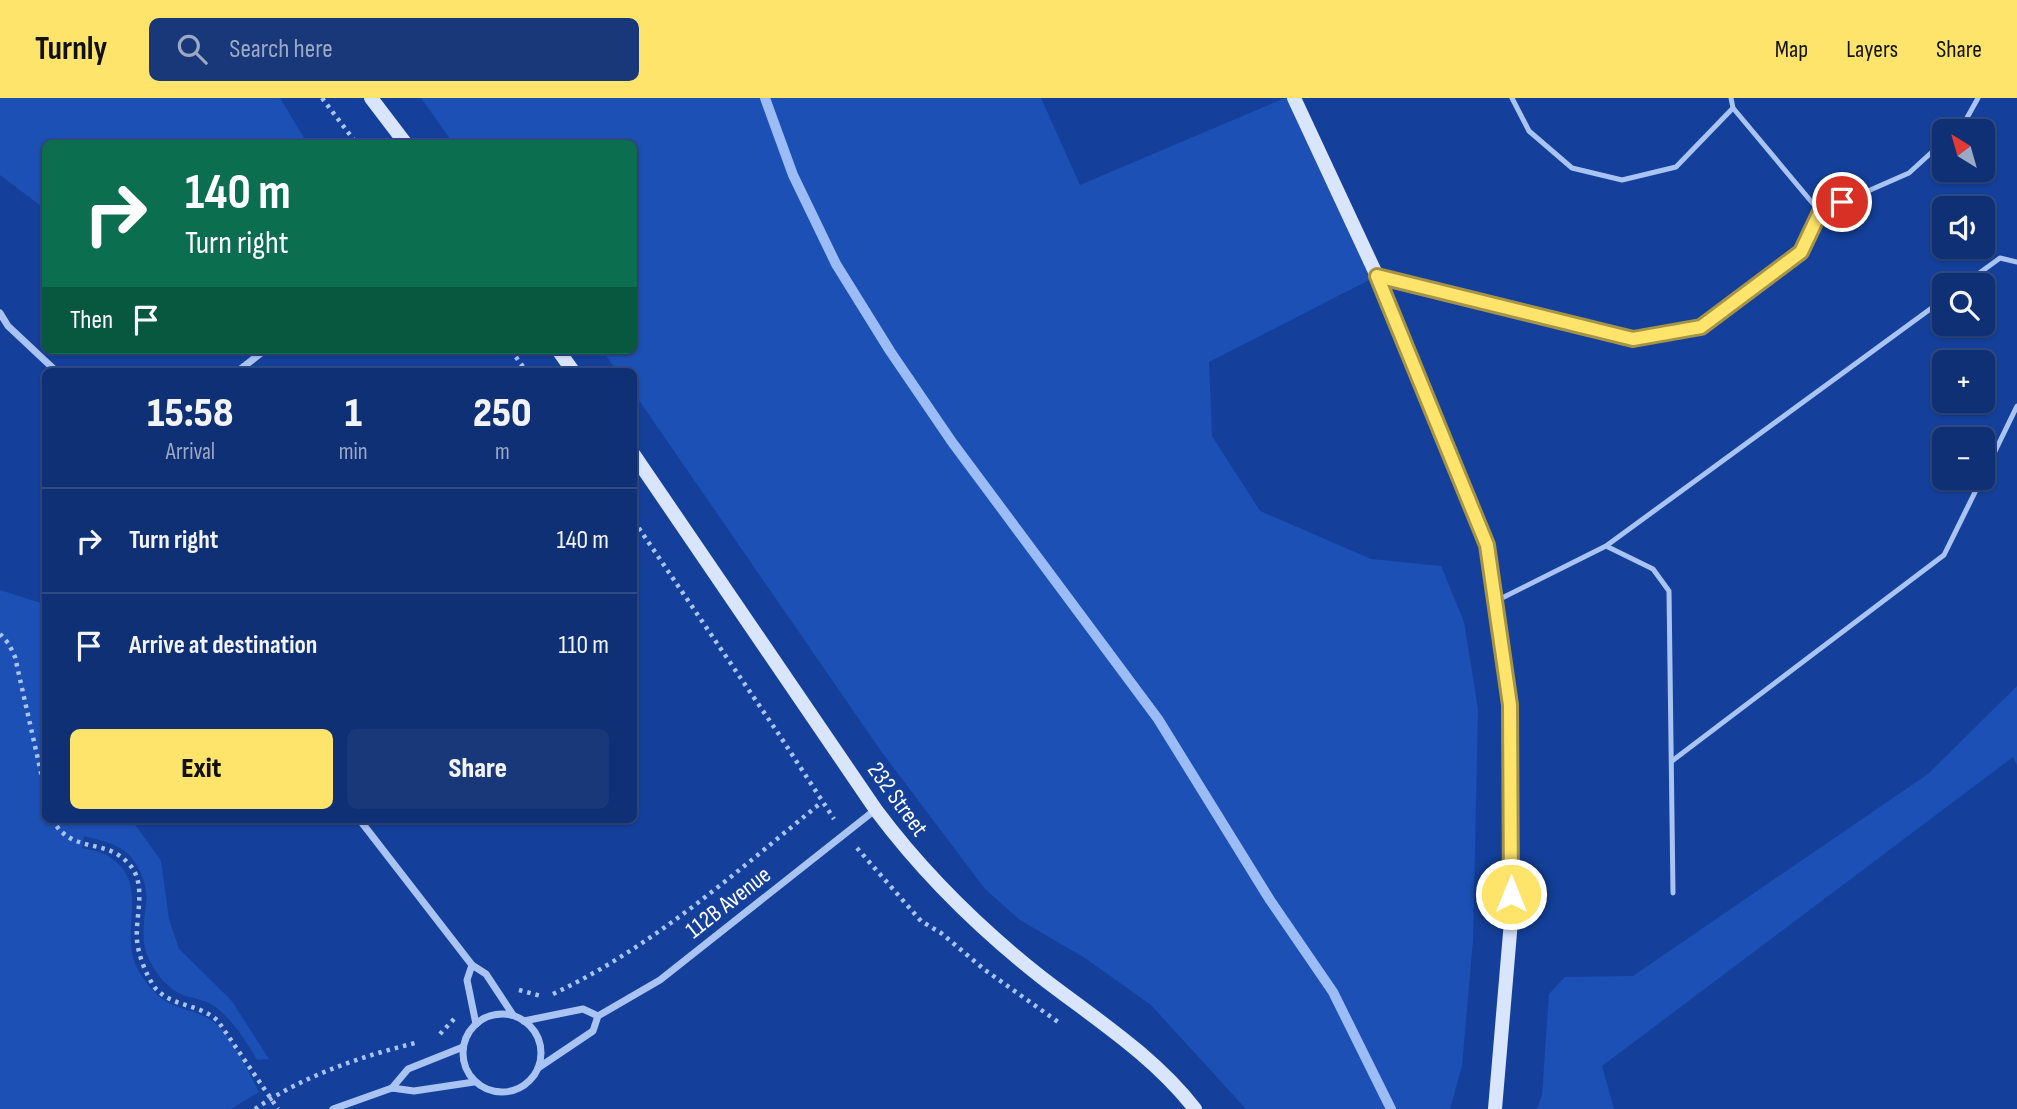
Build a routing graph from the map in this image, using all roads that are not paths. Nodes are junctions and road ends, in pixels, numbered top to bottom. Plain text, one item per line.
1 (371, 98) edge
2 (1294, 98) edge
3 (1512, 98) edge
4 (1731, 98) edge
5 (1978, 98) edge
6 (1733, 108) junction
7 (1966, 119) edge
8 (403, 140) edge
9 (1932, 153) edge
10 (1820, 212) junction
11 (2017, 262) edge
12 (1979, 273) edge
13 (1377, 276) junction
14 (1932, 308) edge
15 (0, 313) edge
16 (260, 354) edge
17 (52, 368) edge
18 (242, 368) edge
19 (2017, 406) edge
20 (1995, 451) edge
21 (637, 458) edge
22 (1976, 490) edge
23 (1606, 546) junction
24 (1495, 601) junction
25 (1672, 761) junction
26 (876, 810) junction
27 (362, 823) edge
28 (1673, 893) dead end
29 (472, 965) junction
30 (513, 1015) junction
31 (598, 1016) junction
32 (524, 1021) junction
33 (476, 1024) junction
34 (463, 1047) junction
35 (538, 1068) junction
36 (474, 1082) junction
37 (392, 1088) junction
38 (333, 1109) edge
39 (1195, 1109) edge
40 (1495, 1109) edge

1 - 8 street
2 - 13 street
3 - 6 lane
4 - 6 lane
5 - 7 lane
6 - 10 lane
9 - 10 lane
10 - 13 lane
11 - 12 lane
13 - 24 street
14 - 23 lane
15 - 17 street
16 - 18 street
19 - 20 lane
21 - 26 street, 232 Street
22 - 25 lane
23 - 24 lane
23 - 25 lane
24 - 40 street
25 - 28 lane
26 - 31 street, 112B Avenue
26 - 39 street, 232 Street
27 - 29 street
29 - 30 street
29 - 33 street
30 - 32 street
30 - 33 street
31 - 32 street
31 - 35 street, 112B Avenue
32 - 35 street
33 - 34 street
34 - 36 street
34 - 37 street
35 - 36 street
36 - 37 street
37 - 38 street

